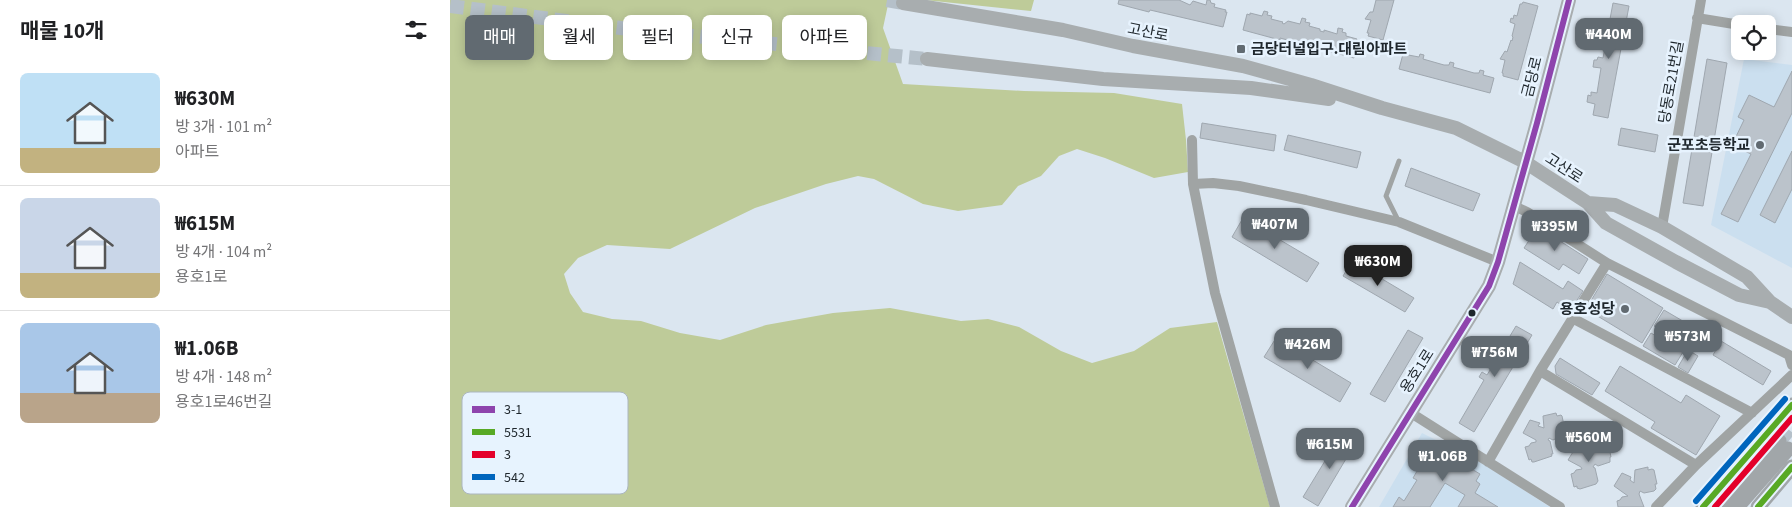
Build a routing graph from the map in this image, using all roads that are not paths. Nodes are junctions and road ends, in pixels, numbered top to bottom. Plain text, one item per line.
1 (1569, 0) edge
2 (1700, 0) edge
3 (904, 2) dead end
4 (1698, 18) junction
5 (1731, 24) edge
6 (1776, 30) edge
7 (1792, 32) edge
8 (927, 58) tunnel mouth
9 (1382, 108) junction
10 (1192, 140) dead end
11 (1399, 161) dead end
12 (1525, 162) junction
13 (1193, 184) junction
14 (1588, 203) junction
15 (1514, 206) junction
16 (1399, 222) junction
17 (1662, 228) junction
18 (1498, 262) junction
19 (1607, 263) junction
20 (1770, 302) junction
21 (1792, 317) edge
22 (1574, 319) junction
23 (1791, 360) edge
24 (1540, 371) junction
25 (1792, 375) edge
26 (1792, 405) edge
27 (1752, 412) junction
28 (1411, 413) junction
29 (1786, 418) edge
30 (1488, 462) junction
31 (1696, 465) junction
32 (1792, 467) edge
33 (1276, 507) edge
34 (1352, 507) edge
35 (1560, 507) edge
36 (1656, 507) edge
37 (1703, 507) edge
38 (1721, 507) edge
39 (1737, 507) edge
40 (1758, 507) edge

1 - 12 street, 금당로
2 - 4 street, 당동로21번길
3 - 9 street, 고산로
4 - 5 street
4 - 17 street, 당동로21번길
6 - 7 street
8 - 9 street, 고산로
9 - 12 street, 고산로
10 - 13 street
11 - 16 lane
12 - 14 street, 고산로
12 - 15 street, 용호1로
13 - 16 street
13 - 33 street
14 - 17 street, 고산로
14 - 20 street, 고산로
15 - 18 street, 용호1로
15 - 19 street
16 - 18 street
17 - 20 street, 고산로
18 - 28 street, 용호1로
19 - 22 street
19 - 23 street
20 - 21 street, 고산로
22 - 24 street
22 - 27 street
24 - 30 street
24 - 31 street
25 - 27 street
26 - 29 main road
27 - 31 street
28 - 30 street
28 - 34 street, 용호1로
29 - 37 main road
30 - 35 street
31 - 36 street
32 - 40 main road
38 - 39 main road

